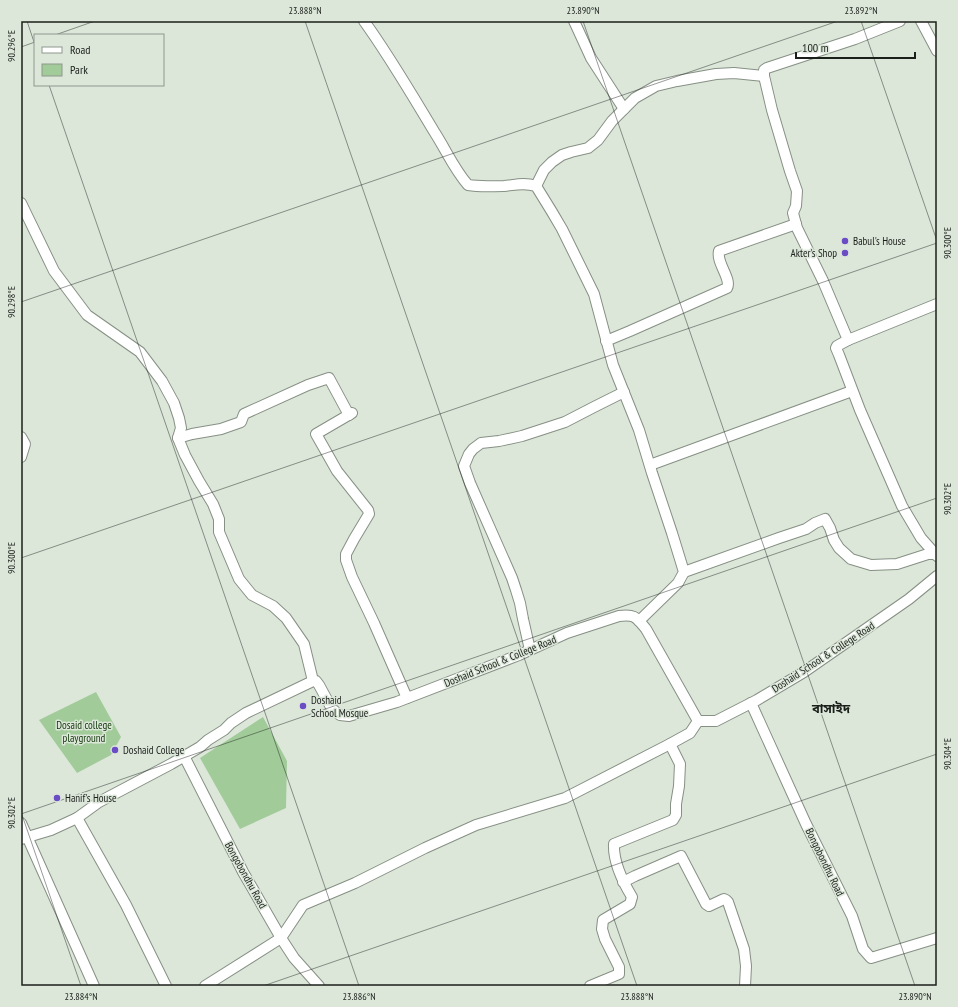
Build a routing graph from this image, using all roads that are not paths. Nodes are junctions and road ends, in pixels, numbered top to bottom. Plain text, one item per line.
1 (364, 21) edge
2 (574, 21) edge
3 (900, 21) edge
4 (921, 21) edge
5 (937, 51) edge
6 (764, 76) junction
7 (624, 109) junction
8 (536, 186) junction
9 (21, 203) edge
10 (796, 224) junction
11 (937, 304) edge
12 (848, 340) junction
13 (606, 341) junction
14 (852, 391) junction
15 (624, 392) junction
16 (21, 437) edge
17 (178, 438) junction
18 (21, 456) edge
19 (650, 465) junction
20 (936, 555) edge
21 (684, 572) junction
22 (937, 576) edge
23 (639, 621) junction
24 (530, 650) junction
25 (313, 681) junction
26 (407, 698) junction
27 (751, 703) junction
28 (698, 721) junction
29 (670, 744) junction
30 (184, 756) junction
31 (77, 818) junction
32 (21, 823) edge
33 (24, 838) edge
34 (623, 882) junction
35 (281, 938) junction
36 (937, 938) edge
37 (602, 984) edge
38 (94, 986) edge
39 (166, 986) edge
40 (205, 986) edge
41 (319, 986) edge
42 (590, 986) edge
43 (745, 986) edge

1 - 8 street
2 - 7 street
3 - 6 street
4 - 5 street
6 - 7 street
6 - 10 street
7 - 8 street
8 - 13 street
9 - 17 street
10 - 12 street
10 - 13 street
11 - 12 street
12 - 14 street
13 - 15 street
14 - 19 street
14 - 20 street
15 - 19 street
15 - 24 street
16 - 18 street
17 - 25 street
17 - 26 street
19 - 21 street
20 - 21 street
21 - 23 street
22 - 27 street, Doshaid School & College Road
23 - 24 street, Doshaid School & College Road
23 - 28 street
24 - 26 street, Doshaid School & College Road
25 - 26 street, Doshaid School & College Road
25 - 30 street
27 - 28 street, Doshaid School & College Road
27 - 36 street, Bongobondhu Road
28 - 29 street
29 - 34 street
29 - 35 street
30 - 31 street
30 - 35 street, Bongobondhu Road
31 - 33 street
31 - 39 street
32 - 33 street
33 - 38 street
34 - 37 street
34 - 43 street
35 - 40 street
35 - 41 street, Bongobondhu Road
37 - 42 street

